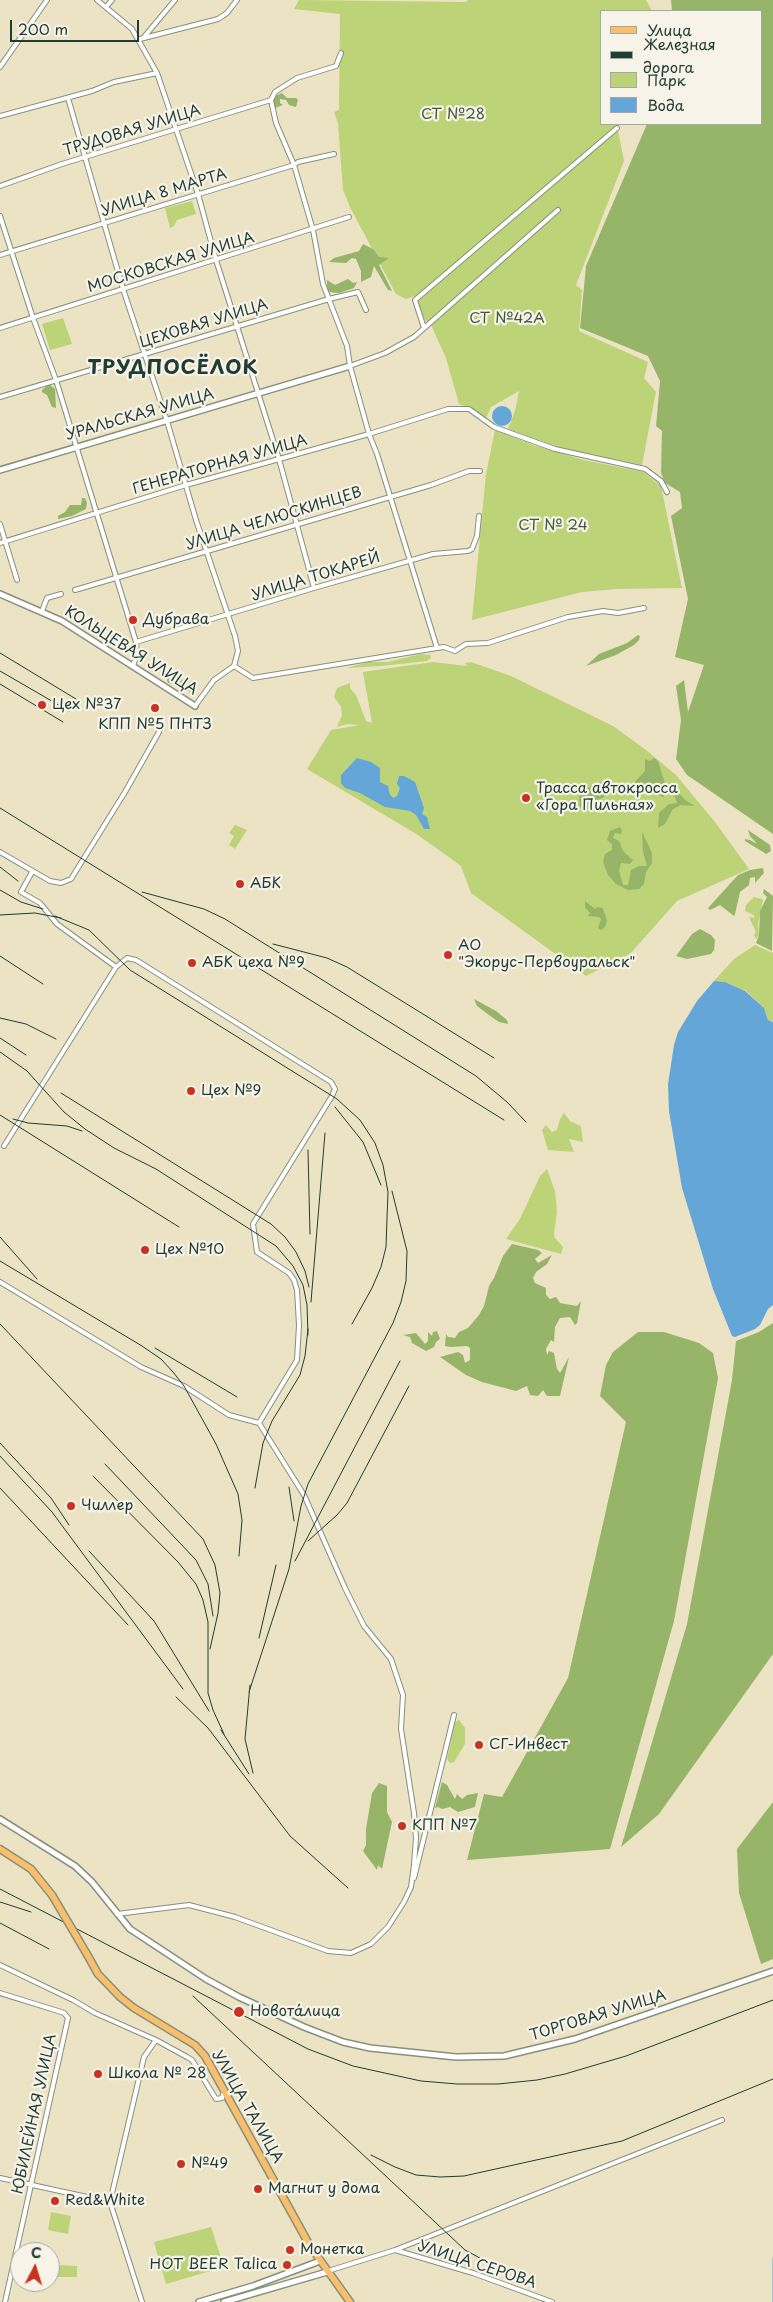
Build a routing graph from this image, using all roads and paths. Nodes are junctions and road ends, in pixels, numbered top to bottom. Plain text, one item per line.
1 (46, 0) edge
2 (98, 0) edge
3 (112, 0) edge
4 (175, 0) edge
5 (237, 0) edge
6 (106, 7) junction
7 (140, 39) junction
8 (341, 53) dead end
9 (0, 67) edge
10 (158, 73) junction
11 (68, 98) junction
12 (271, 100) junction
13 (0, 116) edge
14 (617, 128) dead end
15 (176, 129) junction
16 (334, 154) dead end
17 (85, 157) junction
18 (294, 165) junction
19 (0, 186) edge
20 (198, 194) junction
21 (558, 210) dead end
22 (0, 216) edge
23 (349, 218) dead end
24 (106, 224) junction
25 (313, 230) junction
26 (13, 252) junction
27 (0, 255) edge
28 (216, 260) junction
29 (123, 289) junction
30 (329, 299) junction
31 (366, 310) dead end
32 (33, 318) junction
33 (238, 325) junction
34 (0, 328) edge
35 (424, 328) junction
36 (146, 354) junction
37 (350, 366) junction
38 (56, 380) junction
39 (259, 393) junction
40 (0, 397) edge
41 (167, 420) junction
42 (369, 434) junction
43 (76, 446) junction
44 (280, 459) junction
45 (0, 470) edge
46 (480, 471) dead end
47 (186, 485) junction
48 (667, 492) dead end
49 (389, 496) junction
50 (96, 514) junction
51 (480, 516) dead end
52 (0, 524) edge
53 (297, 525) junction
54 (2, 542) edge
55 (207, 552) junction
56 (410, 561) junction
57 (116, 578) junction
58 (18, 580) dead end
59 (314, 588) junction
60 (75, 590) dead end
61 (0, 594) edge
62 (61, 594) dead end
63 (644, 608) dead end
64 (42, 611) junction
65 (227, 615) junction
66 (136, 642) junction
67 (437, 648) junction
68 (133, 666) junction
69 (234, 666) junction
70 (195, 706) joint
71 (160, 732) dead end
72 (0, 852) edge
73 (32, 872) junction
74 (116, 966) junction
75 (4, 1146) dead end
76 (0, 1282) edge
77 (258, 1423) junction
78 (454, 1716) dead end
79 (0, 1819) edge
80 (0, 1850) edge
81 (410, 1887) junction
82 (117, 1914) junction
83 (0, 1965) edge
84 (773, 1971) edge
85 (0, 1993) edge
86 (156, 2040) junction
87 (224, 2091) junction
88 (722, 2120) dead end
89 (0, 2178) edge
90 (31, 2184) junction
91 (110, 2202) junction
92 (395, 2250) junction
93 (320, 2261) junction
94 (327, 2272) junction
95 (5, 2302) edge
96 (142, 2302) edge
97 (199, 2302) edge
98 (224, 2302) edge
99 (350, 2302) edge
100 (552, 2302) edge

1 - 9 street
2 - 6 street
3 - 6 street
4 - 7 street
5 - 7 street
6 - 7 street
7 - 10 street
8 - 12 street
10 - 11 street
10 - 15 street
11 - 13 street
11 - 17 street
12 - 15 street, ТРУДОВАЯ УЛИЦА
12 - 18 street
14 - 35 street
15 - 17 street, ТРУДОВАЯ УЛИЦА
15 - 20 street
16 - 18 street, УЛИЦА 8 МАРТА
17 - 19 street, ТРУДОВАЯ УЛИЦА
17 - 24 street
18 - 20 street, УЛИЦА 8 МАРТА
18 - 25 street
20 - 24 street, УЛИЦА 8 МАРТА
20 - 28 street
21 - 35 street, УРАЛЬСКАЯ УЛИЦА
22 - 26 street
23 - 25 street, МОСКОВСКАЯ УЛИЦА
24 - 26 street, УЛИЦА 8 МАРТА
24 - 29 street
25 - 28 street, МОСКОВСКАЯ УЛИЦА
25 - 30 street
26 - 27 street, УЛИЦА 8 МАРТА
26 - 32 street
28 - 29 street, МОСКОВСКАЯ УЛИЦА
28 - 33 street
29 - 32 street, МОСКОВСКАЯ УЛИЦА
29 - 36 street
30 - 31 street, ЦЕХОВАЯ УЛИЦА
30 - 33 street, ЦЕХОВАЯ УЛИЦА
30 - 37 street
32 - 34 street, МОСКОВСКАЯ УЛИЦА
32 - 38 street
33 - 36 street, ЦЕХОВАЯ УЛИЦА
33 - 39 street
35 - 37 street, УРАЛЬСКАЯ УЛИЦА
36 - 38 street, ЦЕХОВАЯ УЛИЦА
36 - 41 street
37 - 39 street, УРАЛЬСКАЯ УЛИЦА
37 - 42 street
38 - 40 street, ЦЕХОВАЯ УЛИЦА
38 - 43 street
39 - 41 street, УРАЛЬСКАЯ УЛИЦА
39 - 44 street
41 - 43 street, УРАЛЬСКАЯ УЛИЦА
41 - 47 street
42 - 44 street, ГЕНЕРАТОРНАЯ УЛИЦА
42 - 48 street, ГЕНЕРАТОРНАЯ УЛИЦА
42 - 49 street
43 - 45 street, УРАЛЬСКАЯ УЛИЦА
43 - 50 street
44 - 47 street, ГЕНЕРАТОРНАЯ УЛИЦА
44 - 53 street
46 - 49 street, УЛИЦА ЧЕЛЮСКИНЦЕВ
47 - 50 street, ГЕНЕРАТОРНАЯ УЛИЦА
47 - 55 street
49 - 53 street, УЛИЦА ЧЕЛЮСКИНЦЕВ
49 - 56 street
50 - 54 street, ГЕНЕРАТОРНАЯ УЛИЦА
50 - 57 street
51 - 56 street, УЛИЦА ТОКАРЕЙ
52 - 54 street
53 - 55 street, УЛИЦА ЧЕЛЮСКИНЦЕВ
53 - 59 street
54 - 58 street
55 - 57 street, УЛИЦА ЧЕЛЮСКИНЦЕВ
55 - 65 street
56 - 59 street, УЛИЦА ТОКАРЕЙ
56 - 67 street
57 - 60 street, УЛИЦА ЧЕЛЮСКИНЦЕВ
57 - 66 street
59 - 65 street, УЛИЦА ТОКАРЕЙ
61 - 64 street, КОЛЬЦЕВАЯ УЛИЦА
62 - 64 street
63 - 67 street
64 - 68 street, КОЛЬЦЕВАЯ УЛИЦА
65 - 66 street, УЛИЦА ТОКАРЕЙ
65 - 69 street
66 - 68 street
67 - 69 street
68 - 70 street, КОЛЬЦЕВАЯ УЛИЦА
69 - 70 street, КОЛЬЦЕВАЯ УЛИЦА
71 - 73 street
72 - 73 street
73 - 74 street
74 - 75 street
74 - 77 street
76 - 77 street
77 - 81 street
78 - 81 street
79 - 82 street, ТОРГОВАЯ УЛИЦА
80 - 87 main road, УЛИЦА ТАЛИЦА, bridge
81 - 82 street
82 - 84 street, ТОРГОВАЯ УЛИЦА
83 - 86 street
85 - 90 street, ЮБИЛЕЙНАЯ УЛИЦА
86 - 87 street
86 - 91 street
87 - 93 main road, УЛИЦА ТАЛИЦА
88 - 92 street
89 - 90 street
90 - 91 street
90 - 95 street, ЮБИЛЕЙНАЯ УЛИЦА
91 - 96 street
92 - 94 street
92 - 100 street, УЛИЦА СЕРОВА
93 - 94 main road, УЛИЦА ТАЛИЦА
93 - 97 street
94 - 98 street
94 - 99 main road, УЛИЦА ТАЛИЦА

